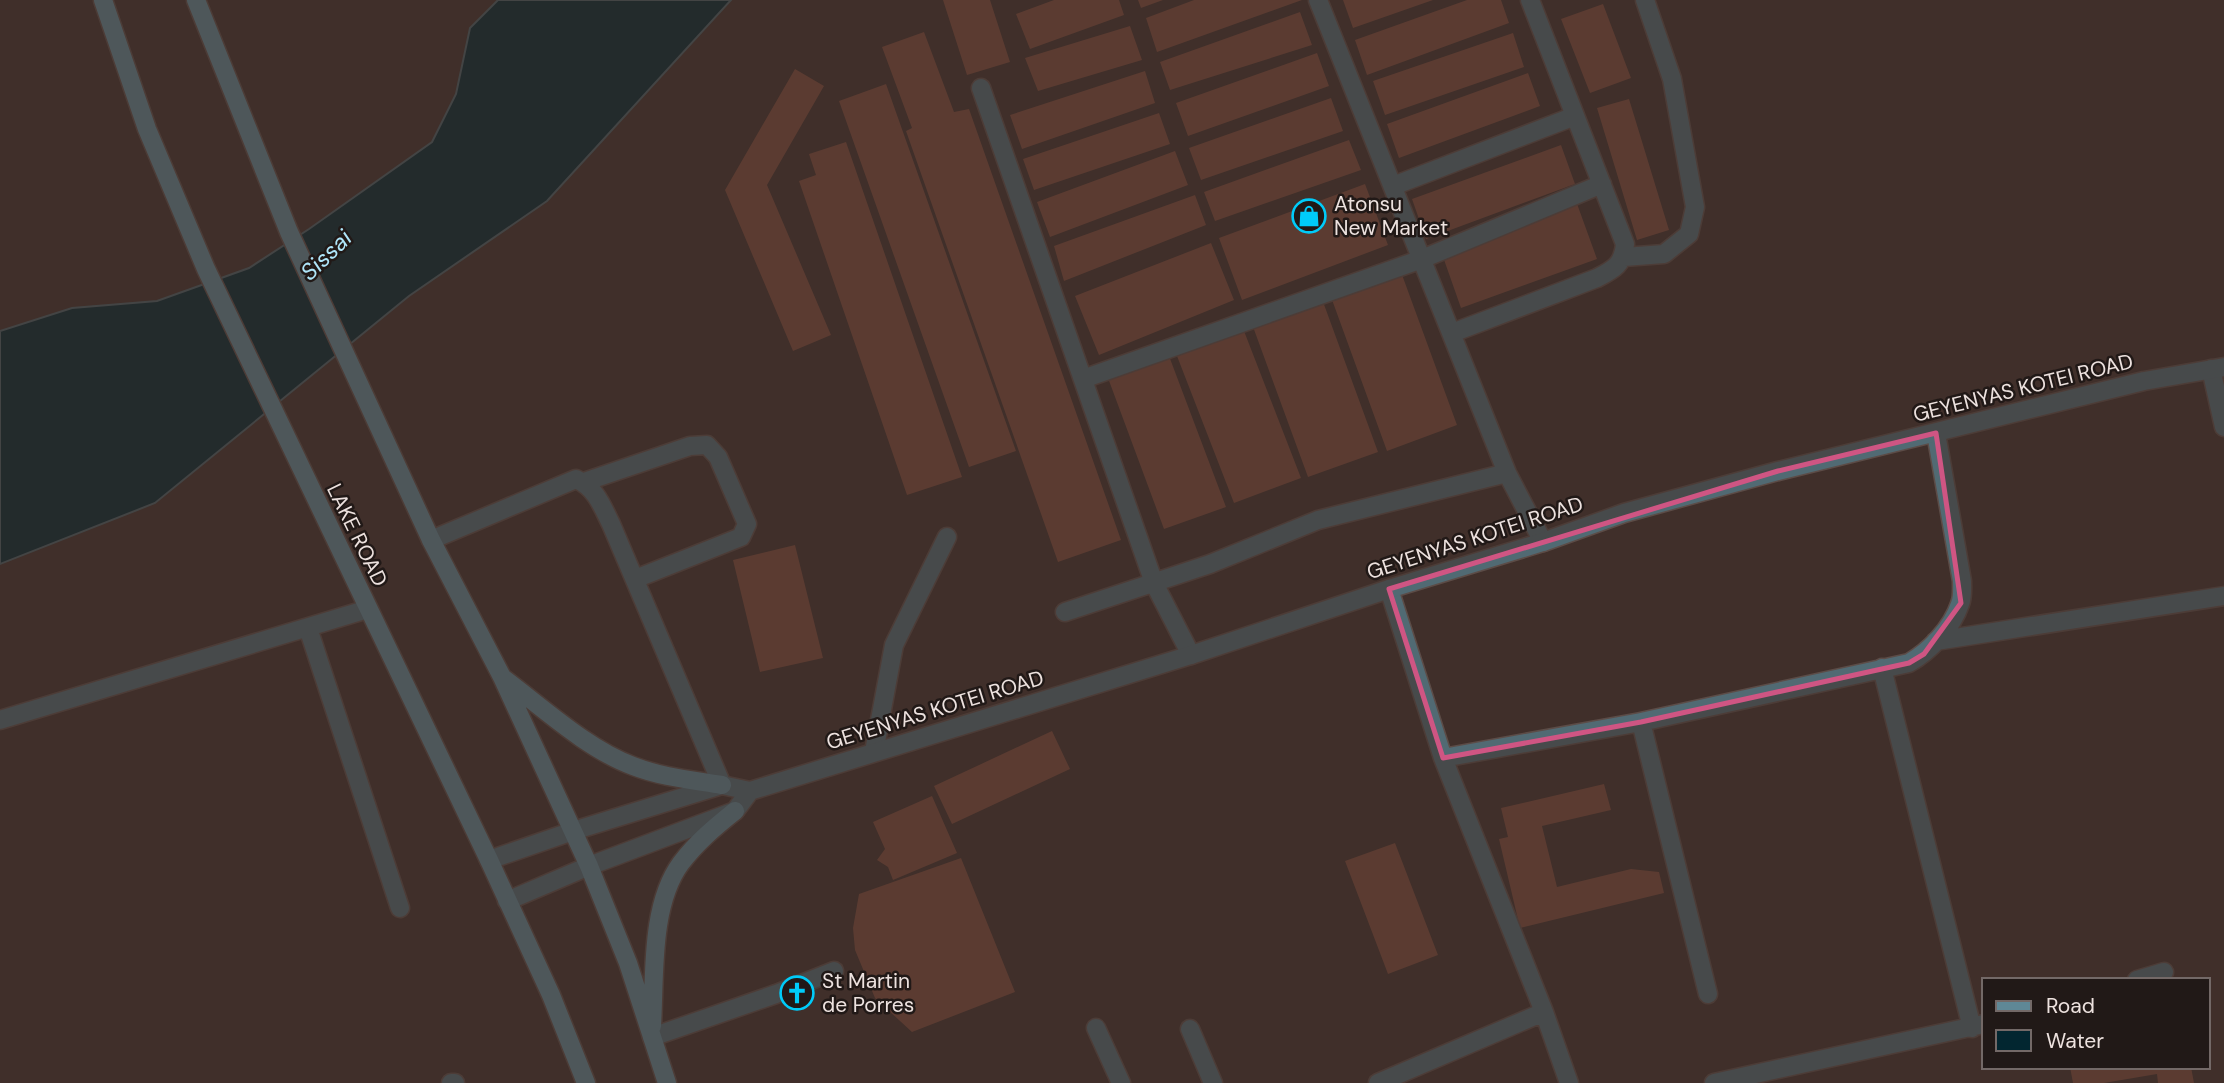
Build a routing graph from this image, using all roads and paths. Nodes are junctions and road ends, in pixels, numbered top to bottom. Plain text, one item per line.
1 (103, 0) edge
2 (196, 0) edge
3 (1318, 0) edge
4 (1531, 0) edge
5 (1645, 0) edge
6 (981, 88) dead end
7 (1575, 116) junction
8 (1602, 184) junction
9 (1393, 186) junction
10 (1624, 257) junction
11 (1422, 259) junction
12 (1452, 334) junction
13 (2218, 368) edge
14 (1083, 379) junction
15 (2224, 427) edge
16 (1936, 433) junction
17 (1507, 473) junction
18 (584, 482) junction
19 (947, 537) dead end
20 (432, 540) junction
21 (1544, 542) junction
22 (635, 579) junction
23 (1154, 583) junction
24 (1389, 589) junction
25 (2224, 596) edge
26 (368, 609) junction
27 (1065, 612) dead end
28 (308, 628) junction
29 (1936, 641) junction
30 (1191, 655) junction
31 (1882, 668) junction
32 (502, 677) junction
33 (0, 720) edge
34 (1641, 722) junction
35 (874, 752) junction
36 (1443, 758) junction
37 (722, 785) junction
38 (750, 791) junction
39 (735, 811) junction
40 (573, 831) junction
41 (489, 860) junction
42 (589, 866) junction
43 (507, 901) junction
44 (400, 908) dead end
45 (834, 971) dead end
46 (2164, 972) dead end
47 (2144, 978) edge
48 (1708, 994) dead end
49 (1544, 1012) junction
50 (1978, 1026) edge
51 (1096, 1028) dead end
52 (1190, 1029) dead end
53 (652, 1037) junction
54 (586, 1083) edge
55 (667, 1083) edge
56 (1121, 1083) edge
57 (1213, 1083) edge
58 (1378, 1083) edge
59 (1569, 1083) edge
60 (1714, 1083) edge

1 - 26 main road, LAKE ROAD
2 - 20 main road
3 - 9 street
4 - 7 street
5 - 10 street
6 - 14 street
7 - 8 street
7 - 9 street
8 - 10 street
8 - 11 street
9 - 11 street
10 - 12 street
11 - 12 street
11 - 14 street
12 - 17 street
13 - 15 street
13 - 16 street, GEYENYAS KOTEI ROAD
14 - 23 street
16 - 21 street, GEYENYAS KOTEI ROAD
16 - 29 street
17 - 21 street
17 - 23 street
18 - 20 street
18 - 22 street
18 - 22 street
19 - 35 street
20 - 32 main road
21 - 24 street, GEYENYAS KOTEI ROAD
22 - 37 street
23 - 27 street
23 - 30 street
24 - 30 street, GEYENYAS KOTEI ROAD
24 - 36 street
25 - 29 street
26 - 28 street
26 - 41 main road, LAKE ROAD
28 - 33 street
28 - 44 street
29 - 31 street
30 - 35 street, GEYENYAS KOTEI ROAD
31 - 34 street
31 - 50 street
32 - 37 main road
32 - 40 main road
34 - 36 street
34 - 48 street
35 - 38 street, GEYENYAS KOTEI ROAD
36 - 49 street
37 - 38 street
37 - 40 street
38 - 39 street
39 - 42 street
39 - 53 main road
40 - 41 street
40 - 42 main road
41 - 43 main road, LAKE ROAD
42 - 43 street
42 - 53 main road
43 - 54 main road, LAKE ROAD
45 - 53 street
46 - 47 street
49 - 58 street
49 - 59 street
50 - 60 street
51 - 56 street
52 - 57 street
53 - 55 main road

